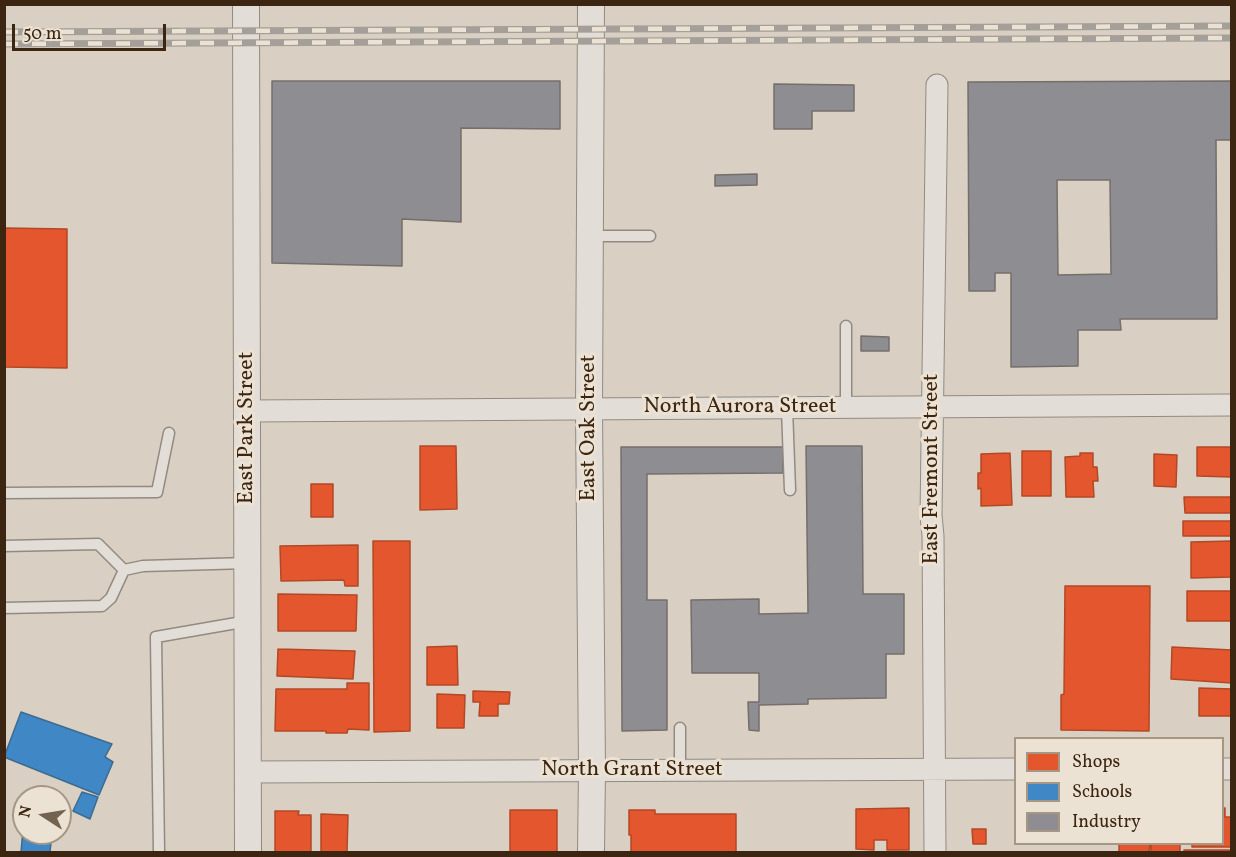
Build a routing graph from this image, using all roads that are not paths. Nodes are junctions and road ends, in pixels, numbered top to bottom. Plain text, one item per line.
1 (246, 4) edge
2 (591, 4) edge
3 (937, 85) dead end
4 (590, 236) junction
5 (650, 236) dead end
6 (846, 326) dead end
7 (1232, 405) edge
8 (933, 407) junction
9 (788, 408) junction
10 (846, 408) junction
11 (589, 410) junction
12 (248, 411) junction
13 (169, 433) dead end
14 (790, 490) dead end
15 (4, 493) edge
16 (4, 546) edge
17 (248, 563) junction
18 (124, 570) junction
19 (4, 608) edge
20 (248, 621) junction
21 (680, 728) dead end
22 (935, 769) junction
23 (1014, 769) edge
24 (591, 771) junction
25 (680, 771) junction
26 (248, 772) junction
27 (159, 852) edge
28 (248, 852) edge
29 (591, 852) edge
30 (935, 852) edge

1 - 12 street, East Park Street
2 - 4 street, East Oak Street
3 - 8 street, East Fremont Street
4 - 5 lane
4 - 11 street, East Oak Street
6 - 10 lane
7 - 8 street, North Aurora Street
8 - 10 street, North Aurora Street
8 - 22 street, East Fremont Street
9 - 10 street, North Aurora Street
9 - 11 street, North Aurora Street
9 - 14 lane
11 - 12 street, North Aurora Street
11 - 24 street, East Oak Street
12 - 17 street, East Park Street
13 - 15 lane
16 - 18 lane
17 - 18 lane
17 - 20 street, East Park Street
18 - 19 lane
20 - 26 street, East Park Street
20 - 27 lane
21 - 25 lane
22 - 23 street, North Grant Street
22 - 25 street, North Grant Street
22 - 30 street, East Fremont Street
24 - 25 street, North Grant Street
24 - 26 street, North Grant Street
24 - 29 street, East Oak Street
26 - 28 street, East Park Street

